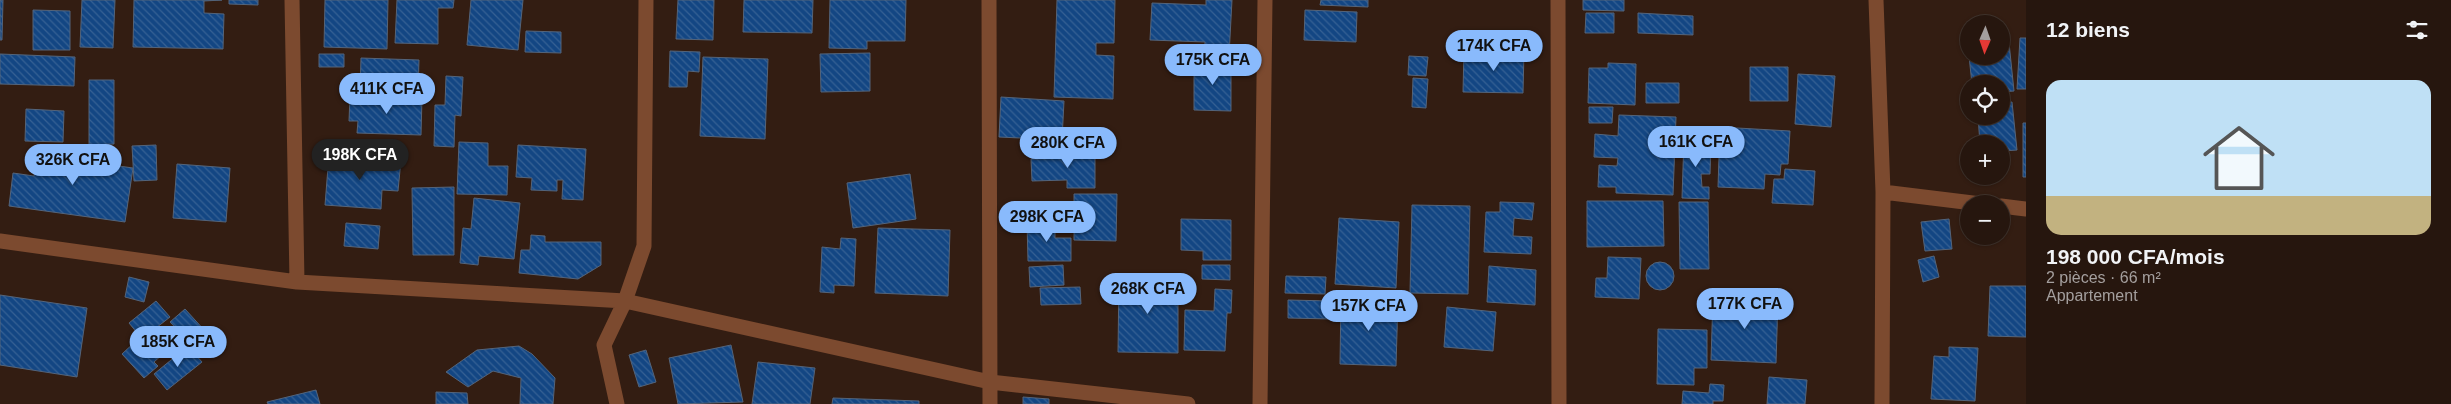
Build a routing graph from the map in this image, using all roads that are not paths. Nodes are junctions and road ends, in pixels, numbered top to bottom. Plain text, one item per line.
1 (292, 0) edge
2 (646, 0) edge
3 (989, 0) edge
4 (1265, 0) edge
5 (1558, 0) edge
6 (1876, 0) edge
7 (1883, 192) junction
8 (1960, 202) edge
9 (2010, 207) edge
10 (2026, 209) edge
11 (0, 241) edge
12 (297, 282) junction
13 (625, 300) junction
14 (990, 382) junction
15 (617, 404) edge
16 (990, 404) edge
17 (1188, 404) edge
18 (1260, 404) edge
19 (1559, 404) edge
20 (1882, 404) edge

1 - 12 street
2 - 13 street
3 - 14 street
4 - 18 street
5 - 19 street
6 - 7 street
7 - 8 street
7 - 20 street
9 - 10 street
11 - 12 street
12 - 13 street
13 - 14 street
13 - 15 street
14 - 16 street
14 - 17 street

